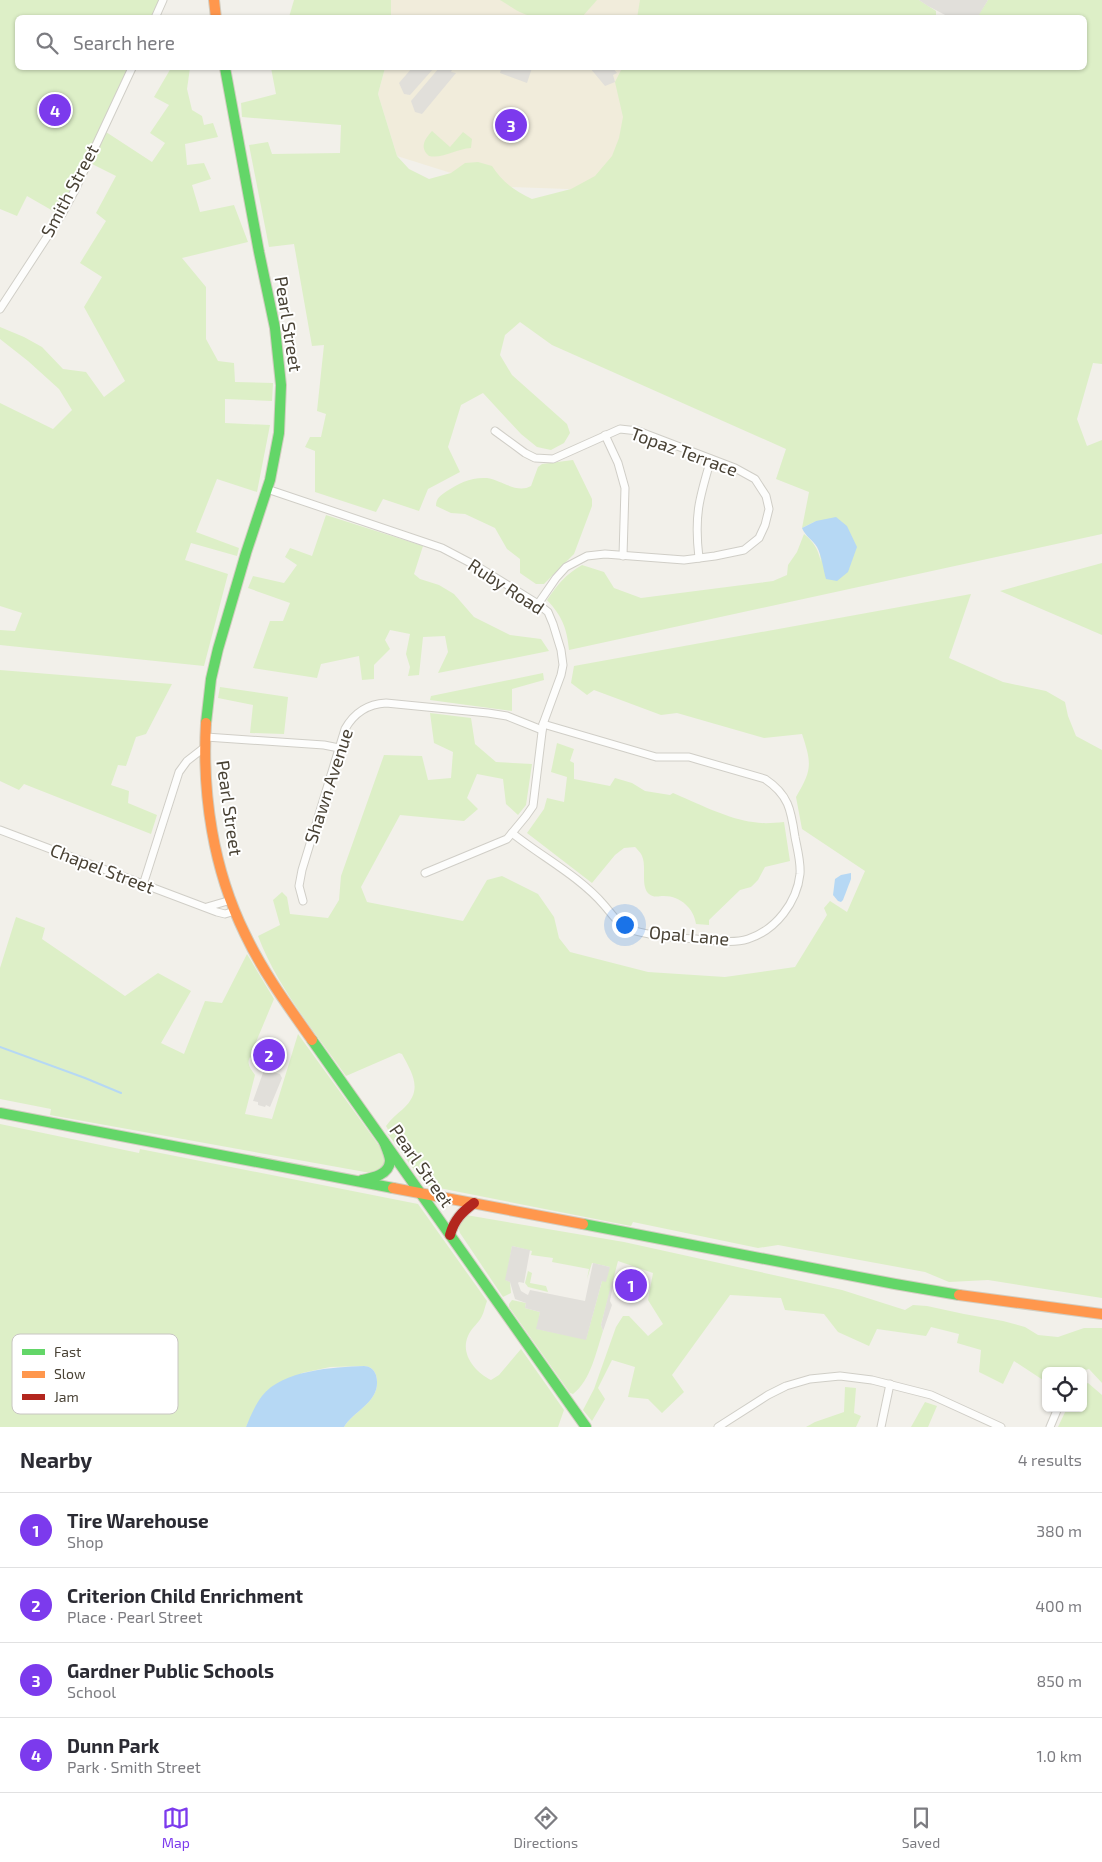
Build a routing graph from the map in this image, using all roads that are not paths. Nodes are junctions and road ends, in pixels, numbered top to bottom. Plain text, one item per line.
1 (164, 0) edge
2 (214, 0) edge
3 (156, 15) edge
4 (216, 15) edge
5 (131, 70) edge
6 (225, 70) edge
7 (0, 309) edge
8 (496, 431) dead end
9 (605, 435) junction
10 (711, 459) junction
11 (267, 489) junction
12 (623, 556) junction
13 (700, 558) junction
14 (538, 604) junction
15 (543, 727) junction
16 (206, 742) junction
17 (339, 748) junction
18 (0, 830) edge
19 (512, 833) junction
20 (425, 873) dead end
21 (143, 884) junction
22 (231, 900) junction
23 (303, 901) dead end
24 (204, 907) junction
25 (235, 911) junction
26 (0, 1113) edge
27 (384, 1142) junction
28 (353, 1181) junction
29 (421, 1194) junction
30 (474, 1203) junction
31 (450, 1235) junction
32 (1102, 1314) edge
33 (890, 1384) junction
34 (1056, 1412) edge
35 (586, 1427) edge
36 (718, 1427) edge
37 (881, 1427) edge
38 (1001, 1427) edge
39 (1050, 1427) edge

1 - 3 street
2 - 4 main road
5 - 7 street, Smith Street
6 - 11 main road, Pearl Street
8 - 9 street, Topaz Terrace
9 - 10 street, Topaz Terrace
9 - 12 street
10 - 13 street
10 - 13 street, Topaz Terrace
11 - 14 street, Ruby Road
11 - 16 main road, Pearl Street
12 - 13 street, Topaz Terrace
12 - 14 street, Topaz Terrace
14 - 15 street, Ruby Road
15 - 17 street, Shawn Avenue
15 - 19 street, Ruby Road
15 - 19 street, Opal Lane
16 - 17 street
16 - 21 street
16 - 22 main road, Pearl Street
17 - 23 street, Shawn Avenue
18 - 21 street, Chapel Street
19 - 20 street, Ruby Road
21 - 24 street, Chapel Street
22 - 24 street
22 - 25 main road, Pearl Street
24 - 25 street, Chapel Street
25 - 27 main road, Pearl Street
26 - 28 main road
27 - 28 main road
27 - 29 main road, Pearl Street
28 - 29 main road
29 - 30 main road
29 - 31 main road, Pearl Street
30 - 31 main road
30 - 32 main road
31 - 35 main road, Pearl Street
33 - 36 street
33 - 37 street
33 - 38 street
34 - 39 street

